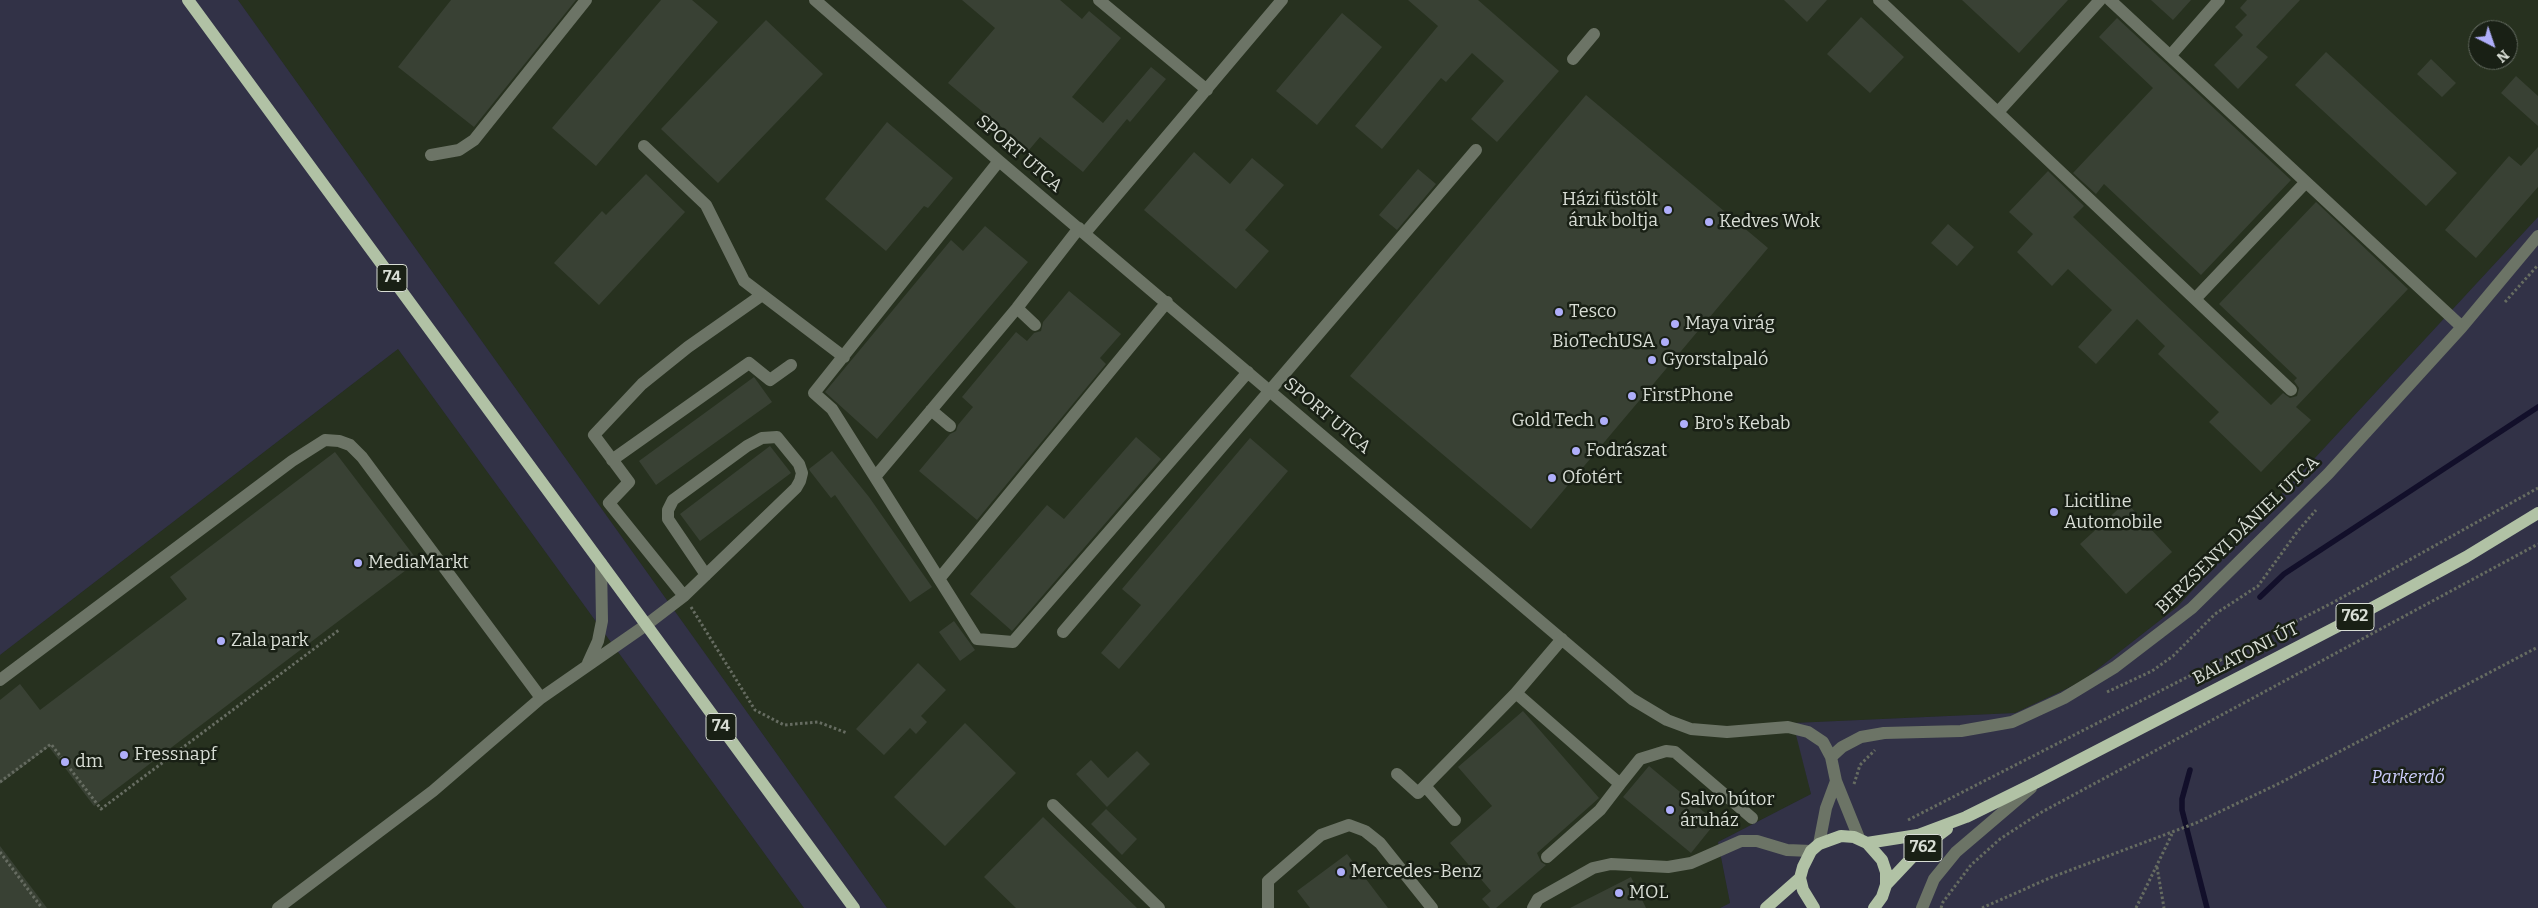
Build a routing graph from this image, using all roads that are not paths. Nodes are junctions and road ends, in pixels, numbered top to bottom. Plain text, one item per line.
1 (188, 0) edge
2 (586, 0) edge
3 (815, 0) edge
4 (1099, 0) edge
5 (1282, 0) edge
6 (1879, 0) edge
7 (2100, 0) edge
8 (2110, 0) edge
9 (2219, 0) edge
10 (1594, 34) dead end
11 (2170, 56) junction
12 (1573, 59) dead end
13 (1207, 90) junction
14 (1999, 111) junction
15 (644, 146) dead end
16 (1476, 150) dead end
17 (431, 155) dead end
18 (999, 161) junction
19 (2306, 182) junction
20 (1082, 231) junction
21 (2538, 236) edge
22 (762, 296) junction
23 (2195, 299) junction
24 (1167, 302) junction
25 (1017, 308) junction
26 (1035, 325) dead end
27 (2462, 327) junction
28 (844, 357) junction
29 (791, 365) dead end
30 (1248, 372) junction
31 (2292, 390) dead end
32 (1271, 392) junction
33 (931, 410) junction
34 (950, 426) dead end
35 (612, 460) junction
36 (875, 477) junction
37 (2538, 514) edge
38 (601, 563) junction
39 (706, 575) junction
40 (939, 579) junction
41 (684, 596) junction
42 (646, 625) junction
43 (1063, 632) dead end
44 (1562, 639) junction
45 (588, 664) junction
46 (0, 680) edge
47 (1516, 693) junction
48 (541, 698) junction
49 (1831, 757) junction
50 (1397, 774) dead end
51 (1836, 781) junction
52 (2037, 782) junction
53 (1620, 784) junction
54 (1424, 786) junction
55 (1053, 805) dead end
56 (1966, 817) junction
57 (1752, 818) dead end
58 (1455, 820) dead end
59 (1863, 841) junction
60 (1815, 847) junction
61 (1546, 857) dead end
62 (1800, 878) junction
63 (1883, 896) edge
64 (278, 908) edge
65 (854, 908) edge
66 (1158, 908) edge
67 (1268, 908) edge
68 (1432, 908) edge
69 (1533, 908) edge
70 (1766, 908) edge
71 (1814, 908) edge
72 (1874, 908) edge
73 (1922, 908) edge

1 - 38 main road, 74
2 - 17 street
3 - 18 street, SPORT UTCA
4 - 13 street
5 - 13 street
6 - 14 street
7 - 14 street
8 - 11 street
9 - 11 street
10 - 12 street
11 - 19 street
13 - 20 street
14 - 23 street
15 - 22 street
16 - 32 street
18 - 20 street, SPORT UTCA
18 - 28 street
19 - 23 street
19 - 27 street
20 - 24 street, SPORT UTCA
20 - 25 street
21 - 27 street, BERZSENYI DÁNIEL UTCA
22 - 28 street
22 - 35 street
23 - 31 street
24 - 30 street, SPORT UTCA
24 - 40 street
25 - 26 street
25 - 33 street
27 - 49 street, BERZSENYI DÁNIEL UTCA
28 - 36 street
29 - 35 street
30 - 32 street, SPORT UTCA
30 - 40 street
32 - 43 street
32 - 44 street, SPORT UTCA
33 - 34 street
33 - 36 street
35 - 41 street
36 - 40 street
37 - 52 main road, BALATONI ÚT / 762
38 - 42 main road, 74
38 - 45 street
39 - 39 street
39 - 41 street
41 - 42 street
42 - 45 street
42 - 65 main road, 74
44 - 47 street
44 - 49 street, SPORT UTCA
45 - 48 street
46 - 48 street
47 - 53 street
47 - 54 street
48 - 64 street
49 - 51 street, SPORT UTCA
50 - 54 street
51 - 59 street, SPORT UTCA
51 - 60 street
52 - 56 main road, BALATONI ÚT / 762
52 - 73 street
53 - 57 street
53 - 61 street
54 - 58 street
55 - 66 street
56 - 59 main road, BALATONI ÚT / 762
56 - 63 main road, BALATONI ÚT / 762
59 - 60 main road, BALATONI ÚT / 762
59 - 63 main road, 762
60 - 62 main road
60 - 69 street
62 - 70 main road
62 - 71 main road
63 - 72 main road, BALATONI ÚT / 762
67 - 68 street

